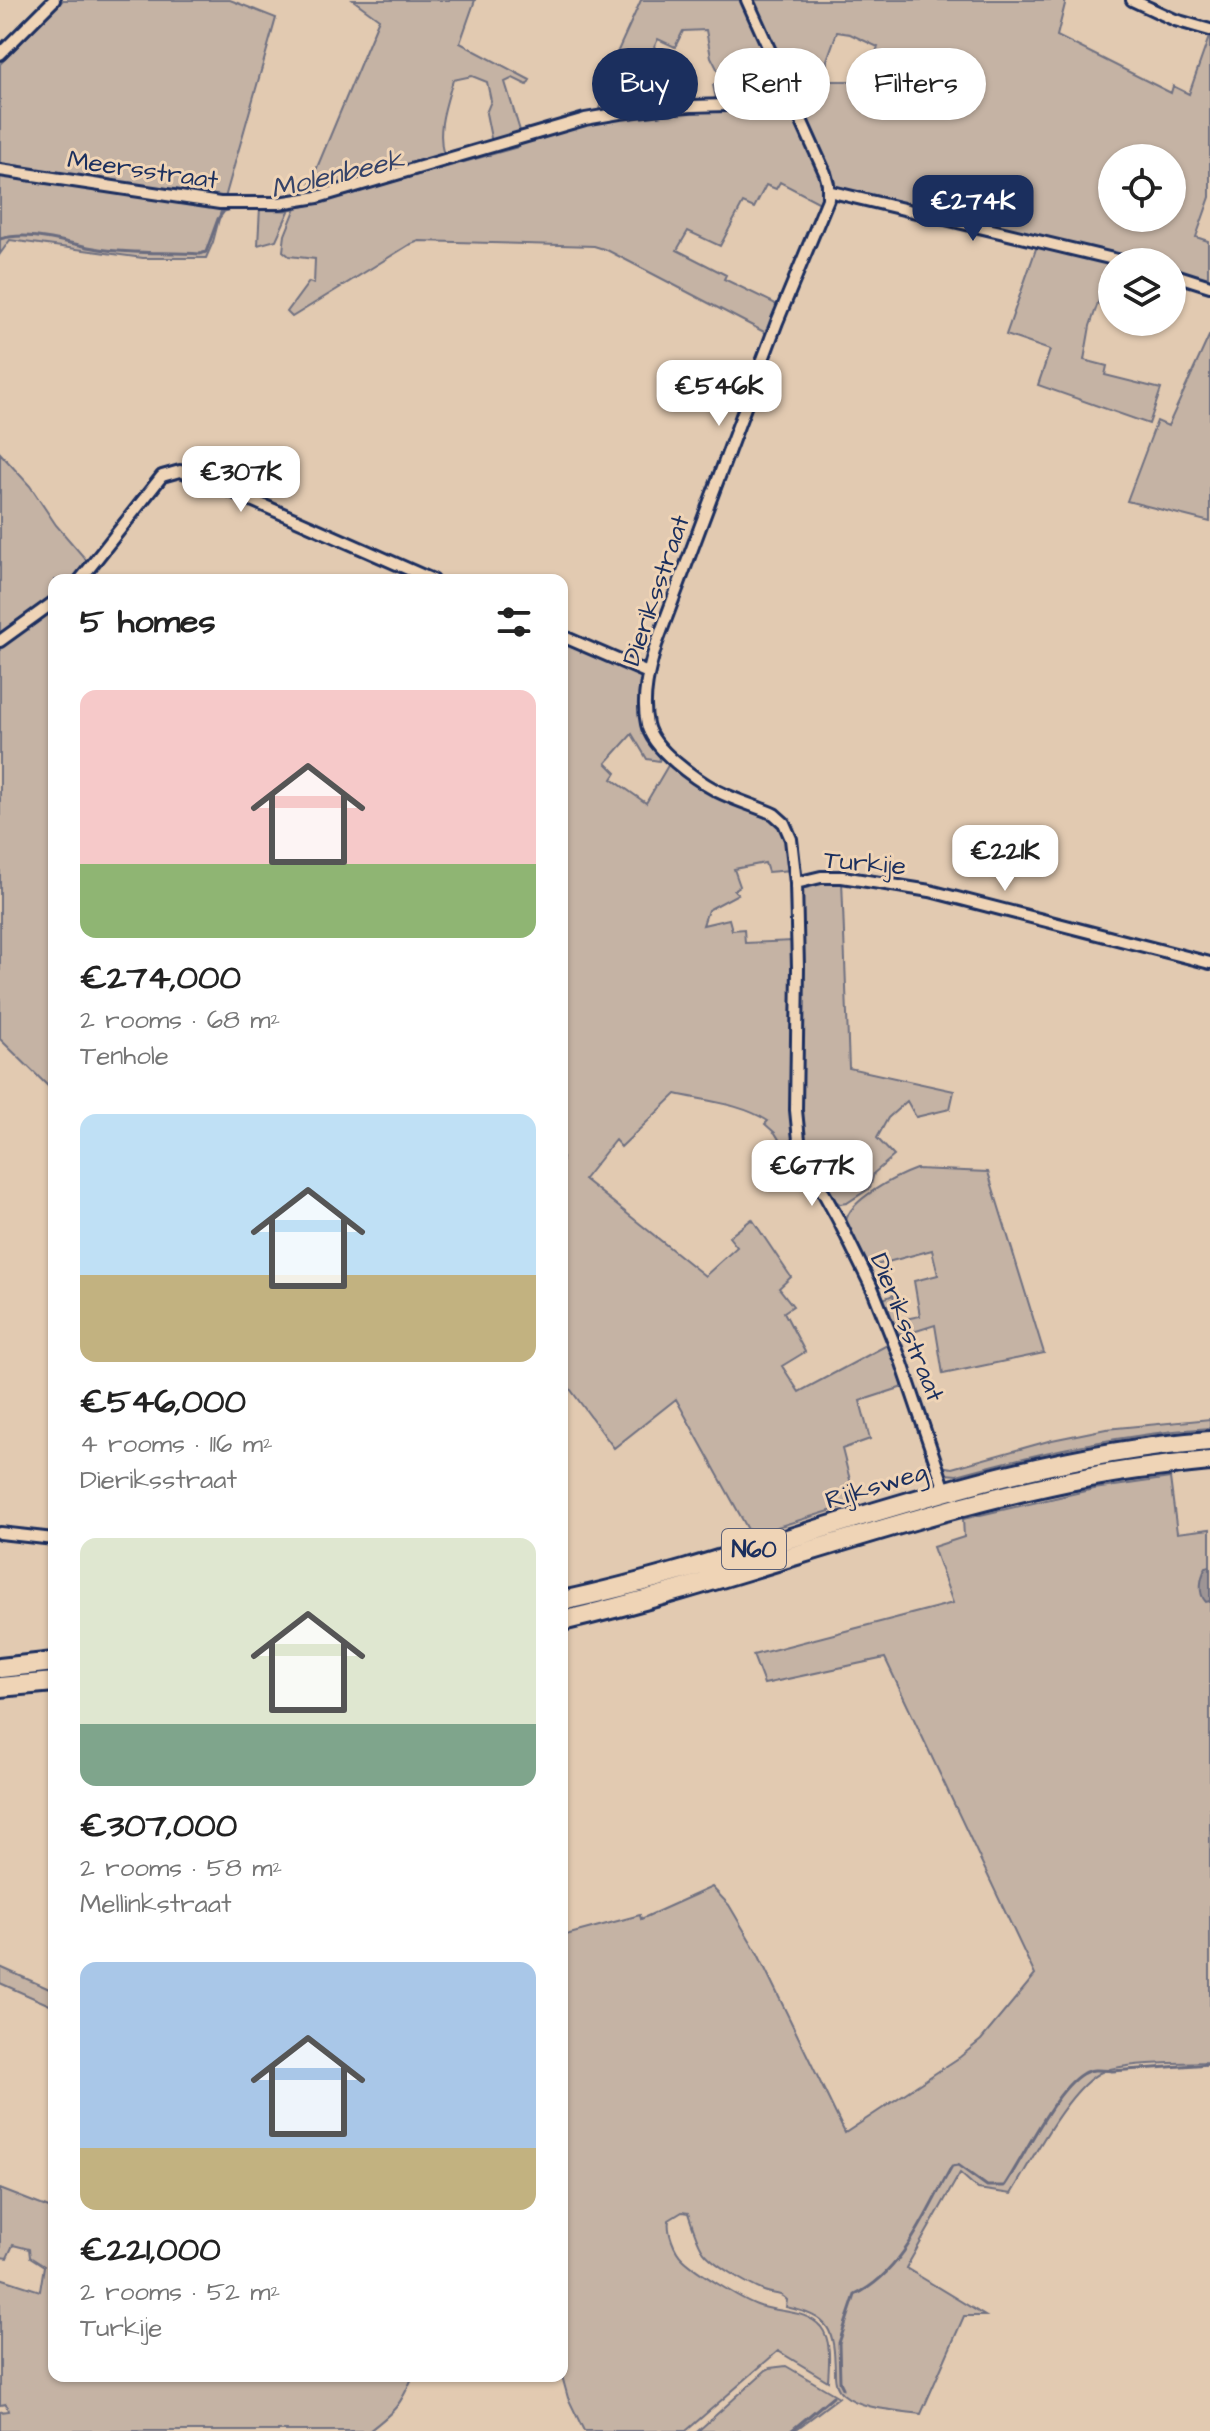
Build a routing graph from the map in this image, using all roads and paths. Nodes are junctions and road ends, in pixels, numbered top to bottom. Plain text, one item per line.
1 (54, 0) edge
2 (747, 0) edge
3 (1132, 0) edge
4 (1210, 30) edge
5 (768, 48) edge
6 (0, 54) edge
7 (714, 105) edge
8 (800, 120) edge
9 (0, 170) edge
10 (828, 191) junction
11 (1098, 255) edge
12 (1186, 278) edge
13 (1210, 286) edge
14 (85, 574) edge
15 (419, 574) edge
16 (48, 606) edge
17 (568, 639) edge
18 (0, 641) edge
19 (648, 673) junction
20 (796, 883) junction
21 (1210, 963) edge
22 (1210, 1441) edge
23 (1210, 1461) edge
24 (945, 1491) junction
25 (951, 1510) junction
26 (0, 1533) edge
27 (48, 1538) edge
28 (568, 1599) edge
29 (568, 1619) edge
30 (48, 1663) edge
31 (0, 1668) edge
32 (48, 1683) edge
33 (0, 1687) edge

1 - 6 street
2 - 5 street
3 - 4 street
7 - 9 street, Meersstraat
8 - 10 street
10 - 11 street
10 - 19 street, Dieriksstraat
12 - 13 street
14 - 15 street
16 - 18 street
17 - 19 street
19 - 20 street, Dieriksstraat
20 - 21 street, Turkije
20 - 24 street, Dieriksstraat
22 - 24 highway, Rijksweg / N60
23 - 25 highway, Rijksweg / N60
24 - 25 street, Dieriksstraat
24 - 28 highway, Rijksweg / N60
25 - 29 highway, Rijksweg / N60
26 - 27 street
30 - 31 highway
32 - 33 highway

